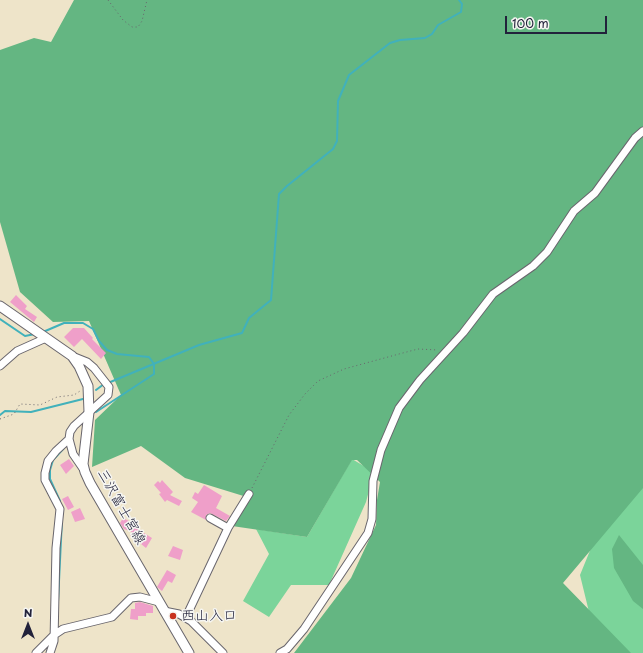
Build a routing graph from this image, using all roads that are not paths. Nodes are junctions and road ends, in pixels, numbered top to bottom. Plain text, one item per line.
1 (643, 131) edge
2 (0, 306) edge
3 (42, 335) junction
4 (72, 356) junction
5 (0, 366) edge
6 (89, 412) junction
7 (69, 439) junction
8 (85, 472) junction
9 (249, 494) road end
10 (210, 518) dead end
11 (228, 528) junction
12 (159, 602) junction
13 (164, 611) junction
14 (186, 618) junction
15 (54, 635) junction
16 (36, 653) edge
17 (50, 653) edge
18 (189, 653) edge
19 (223, 653) edge
20 (280, 653) edge

1 - 20 street
2 - 3 main road, 三沢富士宮線
3 - 4 main road, 三沢富士宮線
3 - 5 street
4 - 6 main road, 三沢富士宮線
4 - 6 street
6 - 7 street
6 - 8 main road, 三沢富士宮線
7 - 8 street
7 - 15 street
8 - 12 main road, 三沢富士宮線
9 - 11 street
10 - 11 street
11 - 14 street
12 - 13 main road, 三沢富士宮線
12 - 15 street
13 - 14 street
13 - 18 main road, 三沢富士宮線
14 - 19 street
15 - 16 street
15 - 17 street

